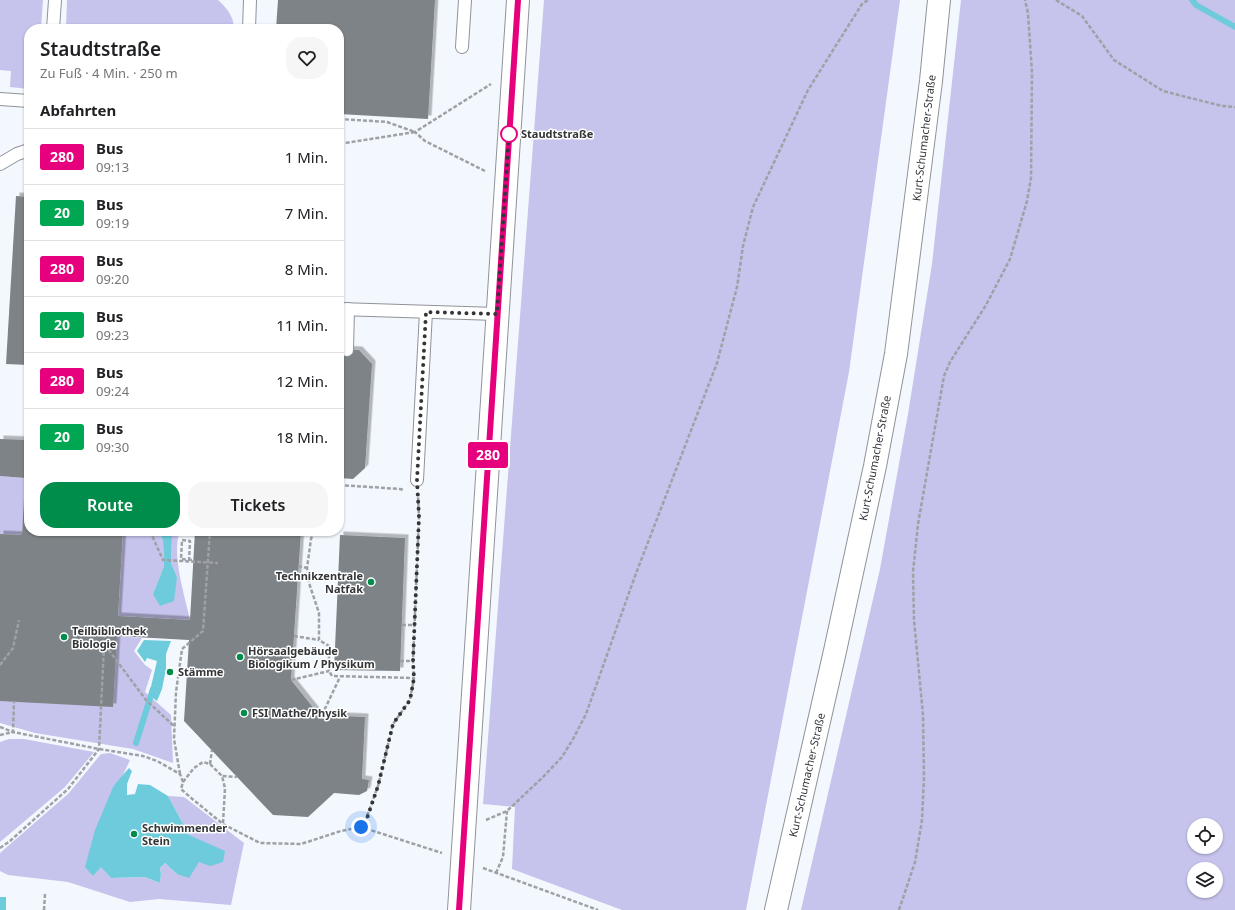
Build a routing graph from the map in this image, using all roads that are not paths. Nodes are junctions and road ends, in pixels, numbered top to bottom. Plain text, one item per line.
1 (55, 0) edge
2 (250, 0) edge
3 (465, 0) edge
4 (518, 0) edge
5 (939, 0) edge
6 (53, 24) edge
7 (248, 24) edge
8 (462, 47) dead end
9 (0, 99) edge
10 (24, 100) edge
11 (24, 152) edge
12 (0, 164) edge
13 (344, 309) edge
14 (426, 312) junction
15 (497, 314) junction
16 (347, 350) dead end
17 (417, 480) dead end
18 (459, 910) edge
19 (776, 910) edge

1 - 6 lane
2 - 7 lane
3 - 8 lane
4 - 15 street
5 - 19 street, Kurt-Schumacher-Straße
9 - 10 lane
11 - 12 lane
13 - 14 lane
13 - 16 lane
14 - 15 lane
14 - 17 lane
15 - 18 street

